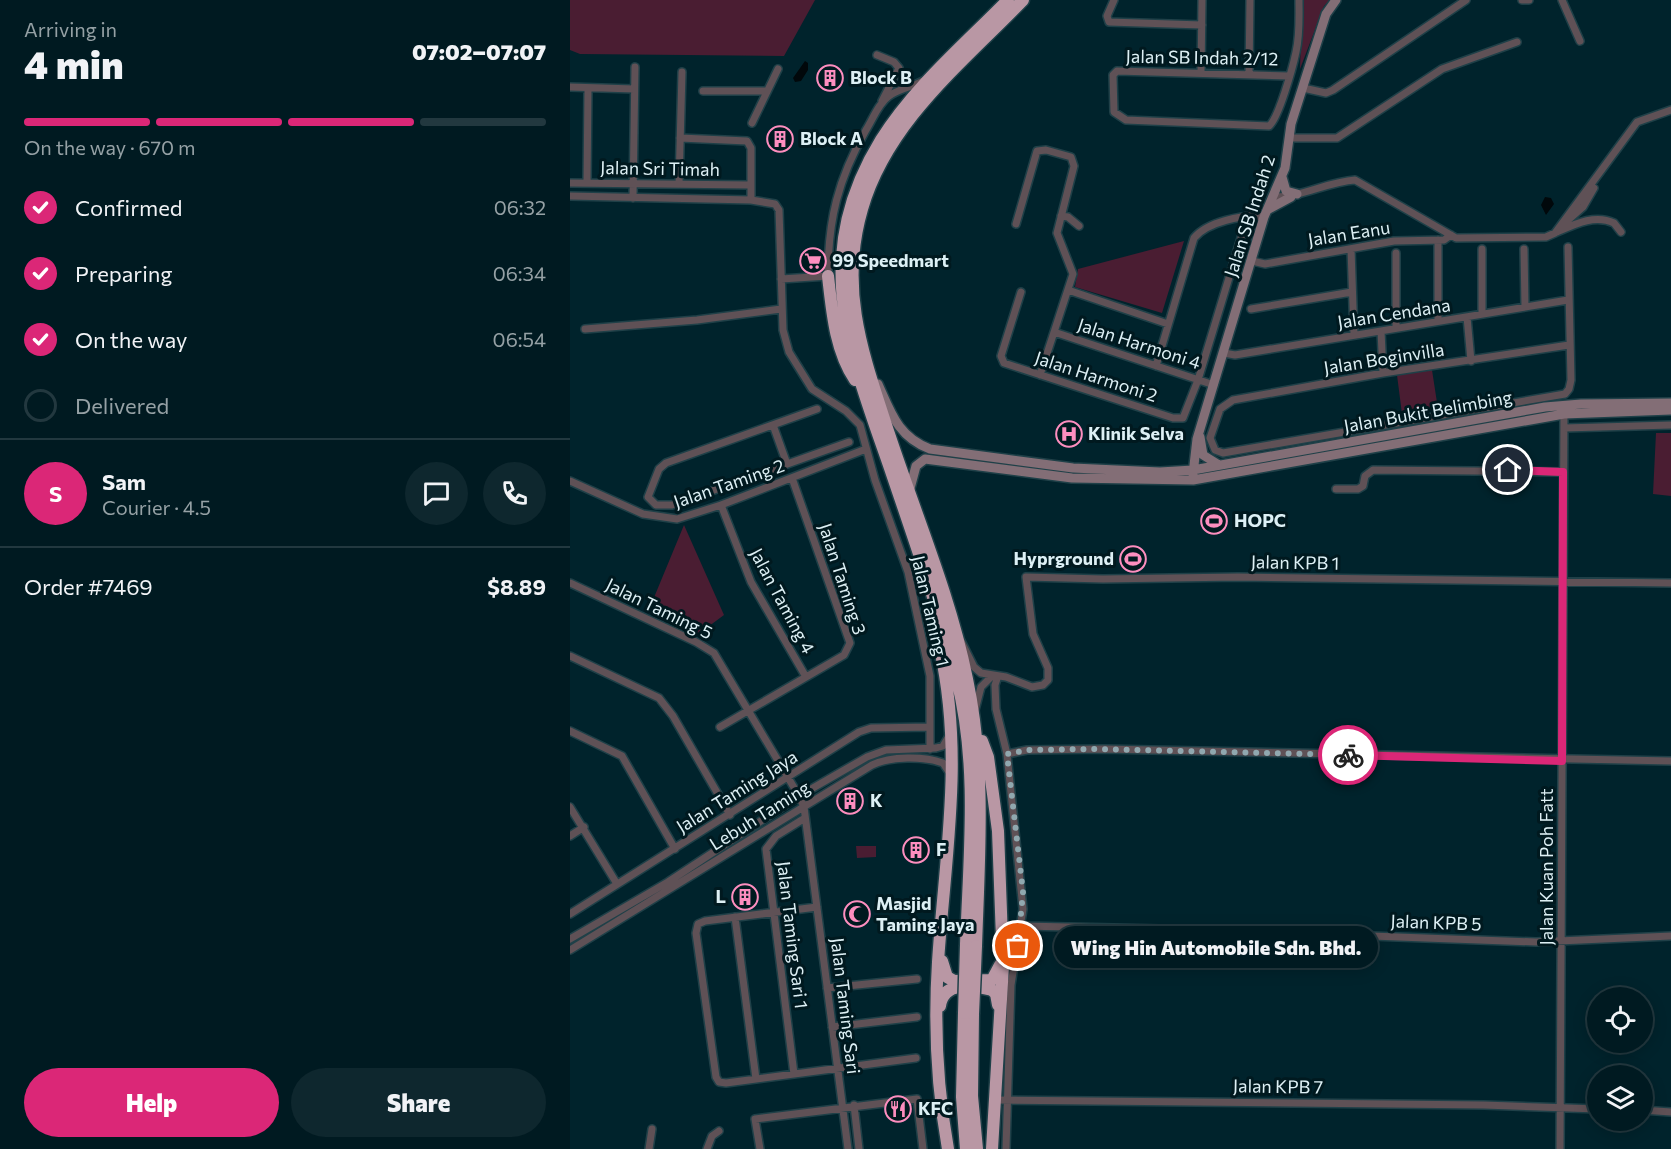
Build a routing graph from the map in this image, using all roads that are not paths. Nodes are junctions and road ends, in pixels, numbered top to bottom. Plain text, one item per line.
1 (1008, 0) edge
2 (1023, 0) edge
3 (1114, 0) edge
4 (1202, 0) edge
5 (1250, 0) edge
6 (1299, 0) edge
7 (1336, 0) edge
8 (1466, 0) edge
9 (1562, 0) edge
10 (1202, 25) junction
11 (1580, 41) dead end
12 (1517, 42) dead end
13 (877, 55) dead end
14 (635, 68) dead end
15 (778, 69) dead end
16 (682, 72) dead end
17 (1201, 74) junction
18 (1249, 74) junction
19 (1289, 76) junction
20 (930, 77) junction
21 (893, 81) junction
22 (570, 87) edge
23 (1303, 88) junction
24 (588, 89) junction
25 (634, 89) junction
26 (703, 91) dead end
27 (767, 91) junction
28 (900, 91) junction
29 (881, 104) junction
30 (1671, 110) edge
31 (752, 123) dead end
32 (680, 138) junction
33 (1289, 138) junction
34 (1282, 177) junction
35 (570, 183) edge
36 (588, 183) junction
37 (633, 183) junction
38 (679, 184) junction
39 (751, 185) junction
40 (570, 196) edge
41 (1272, 196) junction
42 (1294, 196) junction
43 (633, 198) junction
44 (751, 200) junction
45 (1265, 213) junction
46 (1248, 215) junction
47 (1061, 216) junction
48 (1016, 224) dead end
49 (1079, 226) dead end
50 (1621, 232) dead end
51 (1555, 233) junction
52 (1451, 235) junction
53 (1438, 240) junction
54 (1568, 247) dead end
55 (1351, 249) junction
56 (1482, 249) dead end
57 (1524, 249) dead end
58 (1396, 253) dead end
59 (1252, 261) junction
60 (828, 276) junction
61 (781, 279) junction
62 (1068, 290) junction
63 (1021, 292) dead end
64 (1352, 292) junction
65 (1568, 300) junction
66 (1525, 307) junction
67 (781, 309) junction
68 (1251, 309) dead end
69 (1482, 314) junction
70 (1467, 317) junction
71 (1438, 321) junction
72 (1168, 324) junction
73 (1396, 328) junction
74 (585, 329) dead end
75 (1381, 331) junction
76 (1054, 332) junction
77 (1354, 335) junction
78 (1569, 345) junction
79 (1224, 353) junction
80 (1471, 361) junction
81 (1156, 366) junction
82 (867, 367) junction
83 (1383, 373) junction
84 (1040, 375) junction
85 (1198, 380) junction
86 (1214, 385) junction
87 (864, 394) junction
88 (1671, 403) edge
89 (817, 409) dead end
90 (1564, 409) junction
91 (1671, 410) edge
92 (1203, 418) junction
93 (1215, 422) junction
94 (773, 425) junction
95 (1671, 425) edge
96 (1564, 428) junction
97 (1200, 429) junction
98 (1197, 440) junction
99 (849, 442) dead end
100 (866, 449) junction
101 (787, 464) junction
102 (1220, 465) junction
103 (1160, 472) junction
104 (1563, 472) junction
105 (1193, 475) junction
106 (753, 477) junction
107 (792, 478) junction
108 (570, 481) edge
109 (1336, 489) dead end
110 (758, 491) junction
111 (909, 494) junction
112 (721, 505) junction
113 (1564, 582) junction
114 (1671, 583) edge
115 (570, 584) edge
116 (937, 609) junction
117 (957, 636) junction
118 (570, 656) edge
119 (930, 676) junction
120 (995, 676) junction
121 (806, 677) junction
122 (947, 680) junction
123 (748, 710) junction
124 (974, 715) junction
125 (952, 725) junction
126 (720, 727) dead end
127 (930, 727) junction
128 (976, 729) junction
129 (570, 731) edge
130 (930, 749) junction
131 (1007, 754) junction
132 (1562, 761) junction
133 (1671, 761) edge
134 (788, 778) junction
135 (799, 796) junction
136 (953, 799) junction
137 (570, 807) edge
138 (804, 807) junction
139 (730, 815) junction
140 (805, 818) junction
141 (584, 827) junction
142 (570, 836) edge
143 (675, 849) junction
144 (617, 884) junction
145 (817, 907) junction
146 (774, 912) junction
147 (570, 914) edge
148 (735, 917) junction
149 (1022, 926) junction
150 (1671, 936) edge
151 (570, 939) edge
152 (1562, 942) junction
153 (940, 945) junction
154 (971, 946) junction
155 (1002, 949) junction
156 (570, 950) edge
157 (917, 978) dead end
158 (827, 988) junction
159 (968, 1014) junction
160 (917, 1017) dead end
161 (999, 1020) junction
162 (832, 1027) junction
163 (937, 1031) junction
164 (916, 1059) dead end
165 (838, 1068) junction
166 (794, 1074) junction
167 (756, 1079) junction
168 (995, 1100) junction
169 (1008, 1101) junction
170 (854, 1105) junction
171 (843, 1106) junction
172 (1562, 1107) junction
173 (1587, 1108) edge
174 (1653, 1111) edge
175 (1671, 1112) edge
176 (652, 1129) dead end
177 (719, 1131) dead end
178 (649, 1149) edge
179 (707, 1149) edge
180 (760, 1149) edge
181 (848, 1149) edge
182 (859, 1149) edge
183 (923, 1149) edge
184 (948, 1149) edge
185 (966, 1149) edge
186 (977, 1149) edge
187 (992, 1149) edge
188 (1006, 1149) edge
189 (1560, 1149) edge

1 - 20 highway
2 - 82 highway
3 - 10 street
4 - 10 street
5 - 18 street
6 - 19 street
7 - 23 main road, Jalan SB Indah 2
8 - 23 street
9 - 11 street
10 - 17 street
12 - 33 street
13 - 21 street
14 - 25 street
15 - 27 street
16 - 32 street
17 - 18 street, Jalan SB Indah 2/12
17 - 19 street, Jalan SB Indah 2/12
18 - 19 street, Jalan SB Indah 2/12
20 - 28 street
20 - 87 highway
21 - 28 street
21 - 29 street
22 - 24 street
23 - 33 main road, Jalan SB Indah 2
24 - 25 street
24 - 36 street
25 - 37 street
26 - 27 street
27 - 31 street
28 - 29 street
29 - 60 street
30 - 51 street
32 - 38 street
32 - 39 street
33 - 34 main road, Jalan SB Indah 2
34 - 41 main road, Jalan SB Indah 2
34 - 42 main road
35 - 36 street, Jalan Sri Timah
36 - 37 street, Jalan Sri Timah
37 - 38 street, Jalan Sri Timah
37 - 43 street
38 - 39 street, Jalan Sri Timah
39 - 44 street
40 - 43 street
41 - 42 street
41 - 45 main road, Jalan SB Indah 2
42 - 45 main road
42 - 52 street
43 - 44 street
44 - 61 street, Jalan Taming 1
45 - 46 street
45 - 59 main road, Jalan SB Indah 2
46 - 72 street
46 - 85 street
47 - 48 street
47 - 49 street
47 - 62 street
50 - 51 street
51 - 52 street
52 - 53 street, Jalan Eanu
53 - 55 street, Jalan Eanu
53 - 71 street
54 - 65 street
55 - 59 street, Jalan Eanu
55 - 64 street
56 - 69 street
57 - 66 street
58 - 73 street
59 - 79 main road, Jalan SB Indah 2
60 - 61 street
60 - 87 highway
61 - 67 street, Jalan Taming 1
62 - 72 street
62 - 76 street
63 - 84 street, Jalan Harmoni 2
64 - 68 street
64 - 77 street
65 - 66 street, Jalan Cendana
65 - 78 street
66 - 69 street, Jalan Cendana
67 - 74 street
67 - 100 street, Jalan Taming 1
69 - 70 street, Jalan Cendana
70 - 71 street, Jalan Cendana
70 - 80 street
71 - 73 street, Jalan Cendana
72 - 81 street
73 - 75 street, Jalan Cendana
75 - 77 street, Jalan Cendana
75 - 83 street
76 - 81 street, Jalan Harmoni 4
76 - 84 street
77 - 79 street, Jalan Cendana
78 - 80 street, Jalan Boginvilla
78 - 93 street
79 - 86 main road, Jalan SB Indah 2
80 - 83 street, Jalan Boginvilla
81 - 85 street, Jalan Harmoni 4
82 - 103 main road
82 - 111 highway
83 - 93 street, Jalan Boginvilla
84 - 85 street, Jalan Harmoni 2
85 - 86 street, Jalan Harmoni 4
86 - 92 main road, Jalan SB Indah 2
87 - 116 highway
88 - 90 main road, Jalan Bukit Belimbing
89 - 94 street
90 - 91 main road, Jalan Bukit Belimbing
90 - 96 street, Jalan Kuan Poh Fatt
90 - 102 main road, Jalan Bukit Belimbing
90 - 105 main road, Jalan Bukit Belimbing
92 - 93 street
92 - 97 main road, Jalan SB Indah 2
94 - 101 street
94 - 106 street
95 - 96 street
96 - 104 street, Jalan Kuan Poh Fatt
97 - 98 main road, Jalan SB Indah 2
97 - 102 main road
98 - 103 main road
98 - 105 main road, Jalan SB Indah 2
99 - 101 street
100 - 107 street, Jalan Taming 2
100 - 119 street, Jalan Taming 1
101 - 106 street
102 - 105 main road, Jalan Bukit Belimbing
103 - 105 main road
104 - 109 street
104 - 113 street, Jalan Kuan Poh Fatt
105 - 111 main road
106 - 110 street
107 - 110 street, Jalan Taming 2
107 - 121 street, Jalan Taming 3
108 - 112 street, Jalan Taming 2
110 - 112 street, Jalan Taming 2
111 - 117 highway
112 - 121 street, Jalan Taming 4
113 - 114 street, Jalan KPB 1
113 - 120 street, Jalan KPB 1
113 - 132 street, Jalan Kuan Poh Fatt
115 - 123 street, Jalan Taming 5
116 - 122 highway
116 - 154 highway
117 - 120 street
117 - 124 highway
118 - 139 street
119 - 122 street
119 - 127 street, Jalan Taming 1
120 - 124 street
120 - 131 street
121 - 123 street, Jalan Taming 3
122 - 125 highway
123 - 126 street, Jalan Taming 3
123 - 134 street, Jalan Taming 5
124 - 128 highway
125 - 130 street
125 - 136 highway
127 - 130 street, Jalan Taming 1
127 - 134 street, Jalan Taming Jaya
128 - 154 highway
128 - 155 highway
129 - 143 street
130 - 135 street, Lebuh Taming
131 - 132 street
131 - 149 street
132 - 133 street
132 - 152 street, Jalan Kuan Poh Fatt
134 - 135 street, Jalan Taming 5
134 - 139 street, Jalan Taming Jaya
135 - 138 street, Jalan Taming Sari
135 - 151 street, Lebuh Taming
136 - 138 street, Lebuh Taming
136 - 153 highway
137 - 141 street
138 - 140 street, Jalan Taming Sari
138 - 156 street, Lebuh Taming
139 - 143 street, Jalan Taming Jaya
140 - 145 street, Jalan Taming Sari
140 - 146 street, Jalan Taming Sari 1
141 - 142 street
141 - 144 street
143 - 144 street, Jalan Taming Jaya
144 - 147 street, Jalan Taming Jaya
145 - 146 street
145 - 158 street, Jalan Taming Sari
146 - 148 street
146 - 166 street, Jalan Taming Sari 1
148 - 167 street
148 - 167 street
149 - 152 street, Jalan KPB 5
149 - 169 street
150 - 152 street, Jalan KPB 5
152 - 172 street, Jalan Kuan Poh Fatt
153 - 155 highway
153 - 163 highway
154 - 159 highway, bridge
155 - 161 highway
157 - 158 street
158 - 162 street, Jalan Taming Sari
159 - 185 highway
159 - 186 highway
160 - 162 street
161 - 163 highway
161 - 168 highway
162 - 165 street, Jalan Taming Sari
163 - 184 highway
164 - 165 street
165 - 166 street
165 - 171 street, Jalan Taming Sari
166 - 167 street
168 - 169 street, Jalan KPB 7
168 - 187 highway
169 - 172 street, Jalan KPB 7
169 - 188 street
170 - 171 street
170 - 182 street
170 - 183 street
171 - 180 street
171 - 181 street, Jalan Taming Sari
172 - 173 street, Jalan KPB 7
172 - 189 street, Jalan Kuan Poh Fatt
174 - 175 street
176 - 178 street
177 - 179 street

